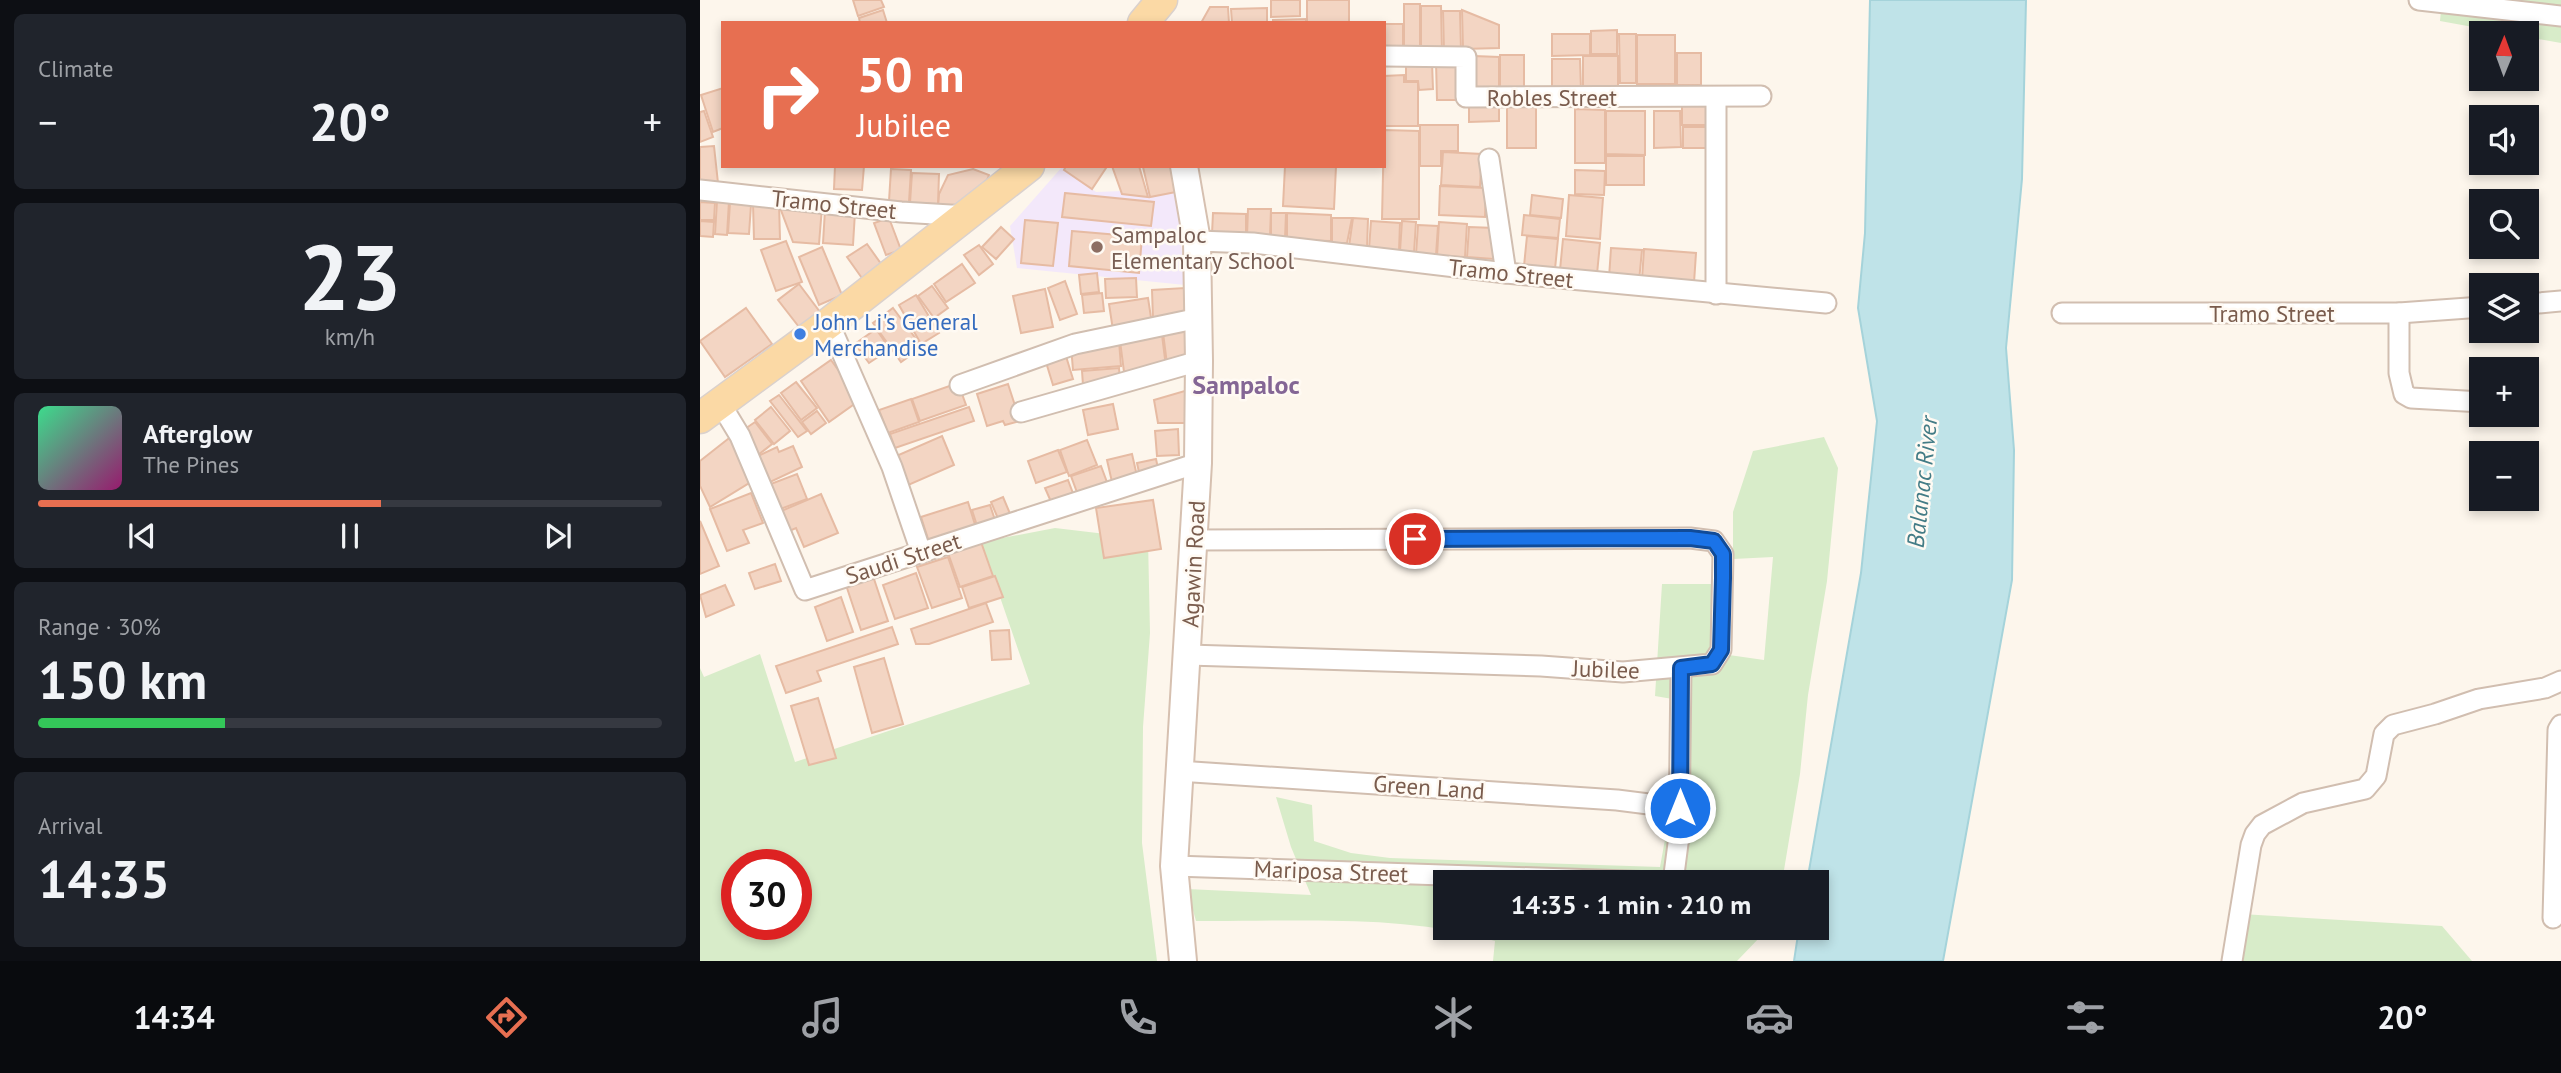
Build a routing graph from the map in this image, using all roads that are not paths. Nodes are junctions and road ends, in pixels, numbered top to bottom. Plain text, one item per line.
1 (2419, 0) edge
2 (2561, 16) edge
3 (1386, 57) edge
4 (1761, 96) dead end
5 (1716, 97) junction
6 (1489, 159) dead end
7 (1027, 168) edge
8 (1184, 168) edge
9 (700, 190) edge
10 (968, 216) junction
11 (1197, 241) junction
12 (1506, 273) junction
13 (1716, 294) junction
14 (2561, 301) edge
15 (1826, 303) dead end
16 (2539, 303) edge
17 (2469, 308) edge
18 (2062, 313) dead end
19 (2399, 313) junction
20 (1199, 318) junction
21 (829, 323) junction
22 (1199, 361) junction
23 (960, 385) dead end
24 (2469, 401) edge
25 (710, 410) edge
26 (1021, 412) dead end
27 (1198, 463) junction
28 (1194, 540) junction
29 (921, 552) junction
30 (1188, 655) junction
31 (1681, 668) junction
32 (2561, 681) edge
33 (2561, 725) edge
34 (1178, 771) junction
35 (1680, 808) junction
36 (1174, 866) junction
37 (1674, 870) edge
38 (1433, 875) edge
39 (2553, 918) dead end
40 (1183, 961) edge
41 (2232, 961) edge

1 - 2 street
3 - 5 street, Robles Street
4 - 5 street, Robles Street
5 - 13 street
6 - 12 street
7 - 10 main road
8 - 11 street, Agawin Road
9 - 10 street, Tramo Street
10 - 21 main road
11 - 12 street, Tramo Street
11 - 20 street, Agawin Road
12 - 13 street, Tramo Street
13 - 15 street, Tramo Street
14 - 16 street
17 - 19 street, Tramo Street
18 - 19 street, Tramo Street
19 - 24 street
20 - 22 street, Agawin Road
20 - 23 street
21 - 25 main road
21 - 29 street
22 - 26 street
22 - 27 street, Agawin Road
25 - 29 street, Saudi Street
27 - 28 street, Agawin Road
27 - 29 street, Saudi Street
28 - 30 street, Agawin Road
28 - 31 street, Jubilee
30 - 31 street, Jubilee
30 - 34 street, Agawin Road
31 - 35 street
32 - 41 street
33 - 39 street
34 - 35 street, Green Land
34 - 36 street, Agawin Road
35 - 37 street
36 - 38 street, Mariposa Street
36 - 40 street, Agawin Road

